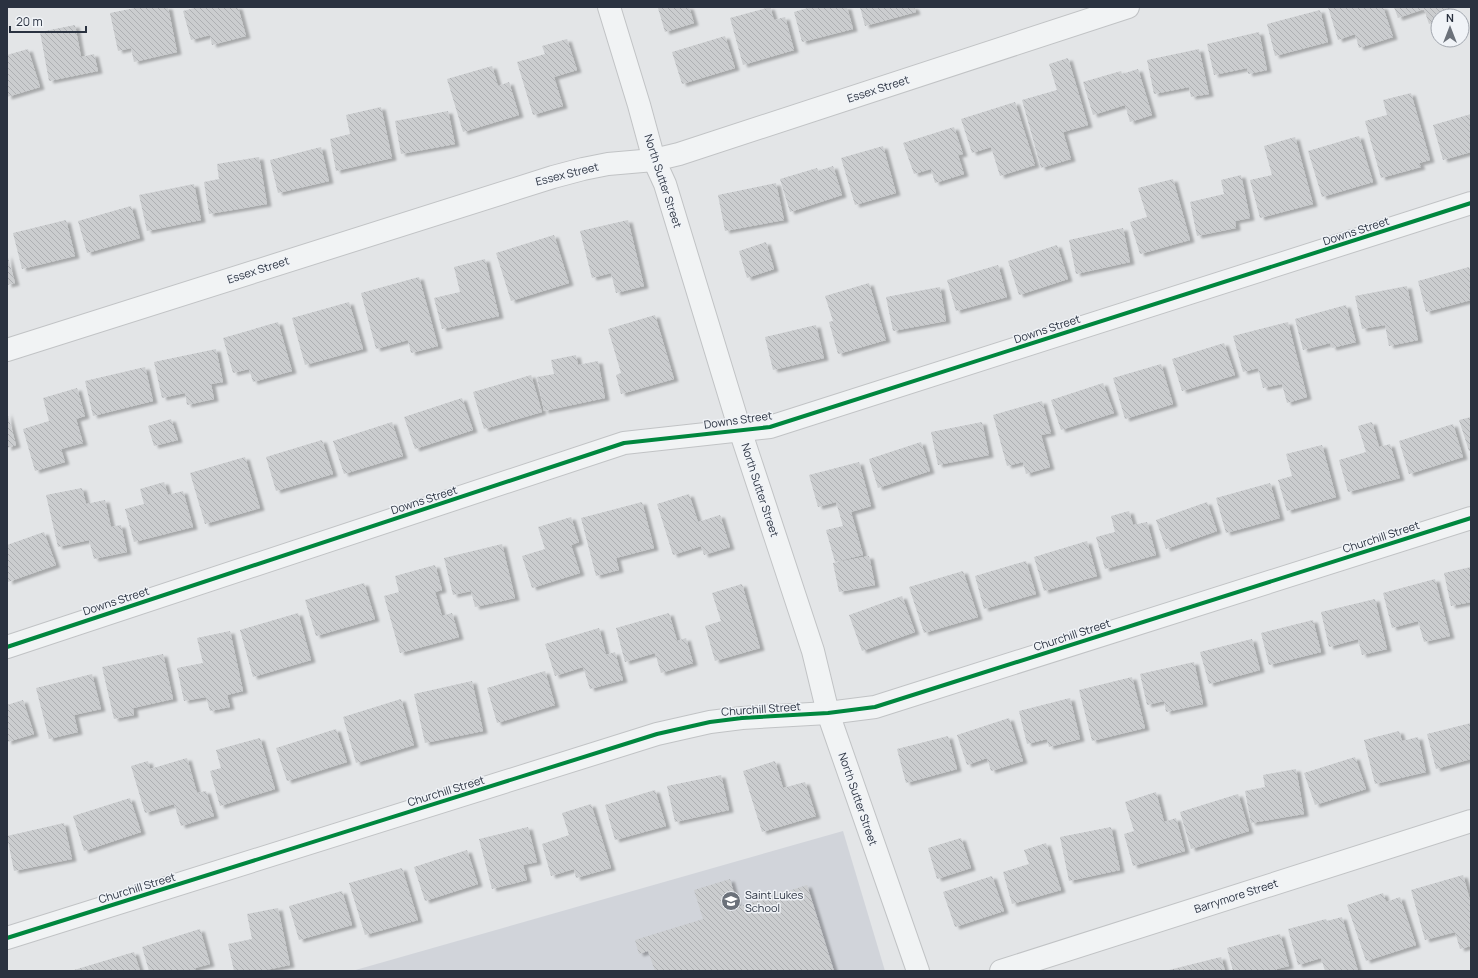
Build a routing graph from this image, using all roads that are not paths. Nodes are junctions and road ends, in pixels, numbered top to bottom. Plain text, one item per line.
1 (609, 7) edge
2 (1128, 7) edge
3 (654, 160) junction
4 (1471, 203) edge
5 (7, 350) edge
6 (740, 430) junction
7 (1471, 518) edge
8 (7, 646) edge
9 (828, 713) junction
10 (1471, 821) edge
11 (7, 938) edge
12 (918, 971) edge
13 (1001, 971) edge

1 - 3 street, North Sutter Street
2 - 3 street, Essex Street
3 - 5 street, Essex Street
3 - 6 street, North Sutter Street
4 - 6 street, Downs Street
6 - 8 street, Downs Street
6 - 9 street, North Sutter Street
7 - 9 street, Churchill Street
9 - 11 street, Churchill Street
9 - 12 street, North Sutter Street
10 - 13 street, Barrymore Street

